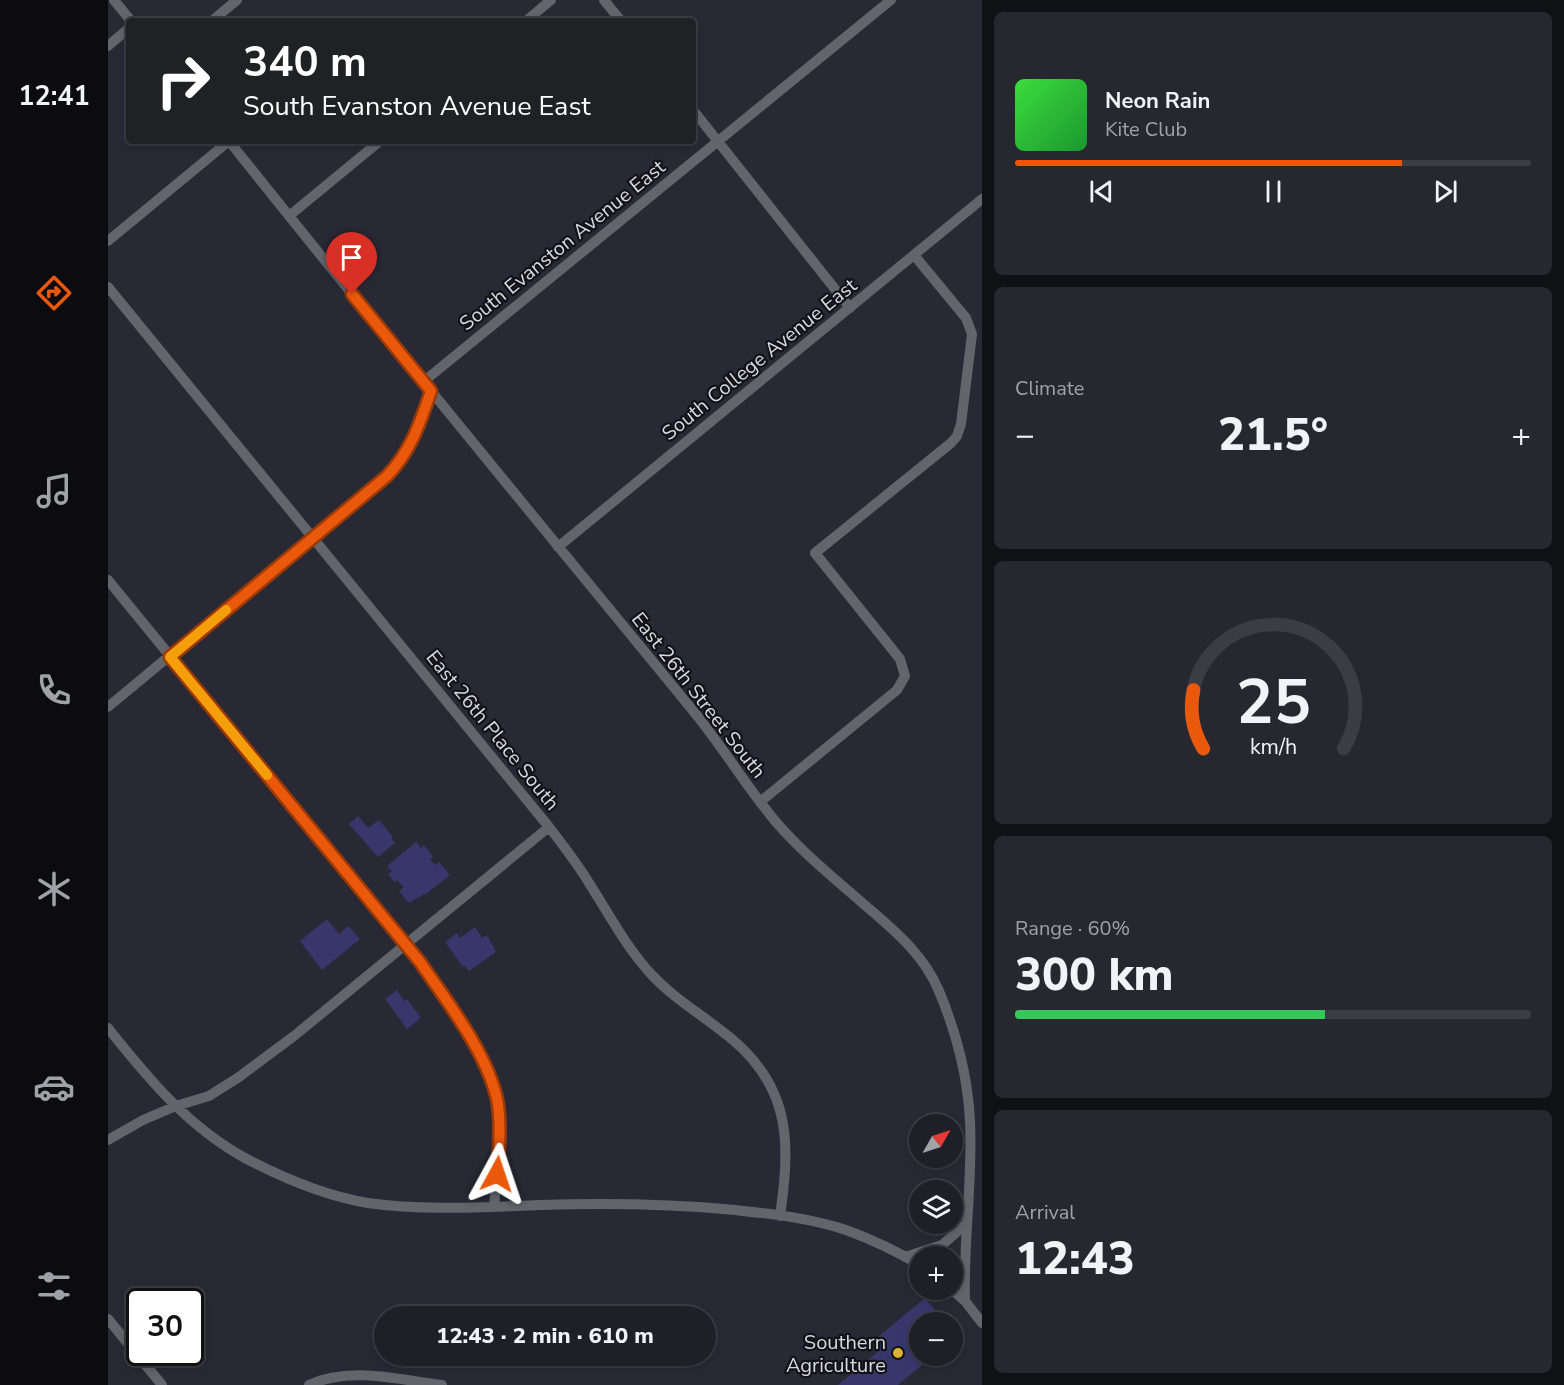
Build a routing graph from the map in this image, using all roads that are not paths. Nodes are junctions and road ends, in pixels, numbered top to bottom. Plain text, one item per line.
1 (114, 0) edge
2 (237, 0) edge
3 (551, 0) edge
4 (604, 0) edge
5 (891, 0) edge
6 (129, 18) edge
7 (216, 18) edge
8 (530, 18) edge
9 (619, 18) edge
10 (126, 30) edge
11 (108, 45) edge
12 (696, 114) edge
13 (717, 141) junction
14 (225, 144) edge
15 (231, 144) edge
16 (376, 144) edge
17 (982, 199) edge
18 (289, 216) junction
19 (108, 241) edge
20 (914, 255) junction
21 (108, 287) edge
22 (850, 308) junction
23 (423, 382) junction
24 (431, 391) junction
25 (313, 537) junction
26 (558, 547) junction
27 (108, 580) edge
28 (170, 657) junction
29 (108, 707) edge
30 (760, 802) junction
31 (549, 827) junction
32 (405, 945) junction
33 (108, 1028) edge
34 (176, 1106) junction
35 (108, 1140) edge
36 (494, 1207) junction
37 (780, 1216) junction
38 (967, 1223) junction
39 (905, 1257) junction
40 (909, 1259) edge
41 (965, 1301) joint
42 (108, 1319) edge
43 (982, 1323) edge
44 (162, 1385) edge
45 (309, 1385) edge
46 (442, 1385) edge

1 - 6 street
2 - 7 street
3 - 8 street
4 - 9 street
5 - 13 street, South Evanston Avenue East
10 - 11 street
12 - 13 street
13 - 22 street
13 - 23 street, South Evanston Avenue East
14 - 19 street
15 - 18 street, East 26th Street South
16 - 18 street
17 - 20 street, South College Avenue East
18 - 23 street, East 26th Street South
20 - 22 street, South College Avenue East
20 - 30 street
21 - 25 street, East 26th Place South
22 - 26 street, South College Avenue East
23 - 24 street, East 26th Street South
24 - 25 street
24 - 26 street, East 26th Street South
25 - 28 street
25 - 31 street, East 26th Place South
26 - 30 street, East 26th Street South
27 - 28 street
28 - 29 street
28 - 32 street
30 - 38 street, East 26th Street South
31 - 32 street
31 - 37 street, East 26th Place South
32 - 34 street
32 - 36 street
33 - 34 street
34 - 35 street
34 - 36 street
36 - 37 street
37 - 39 street
38 - 39 street
38 - 41 street, East 26th Street South
39 - 40 street
41 - 43 street
42 - 44 street
45 - 46 street

